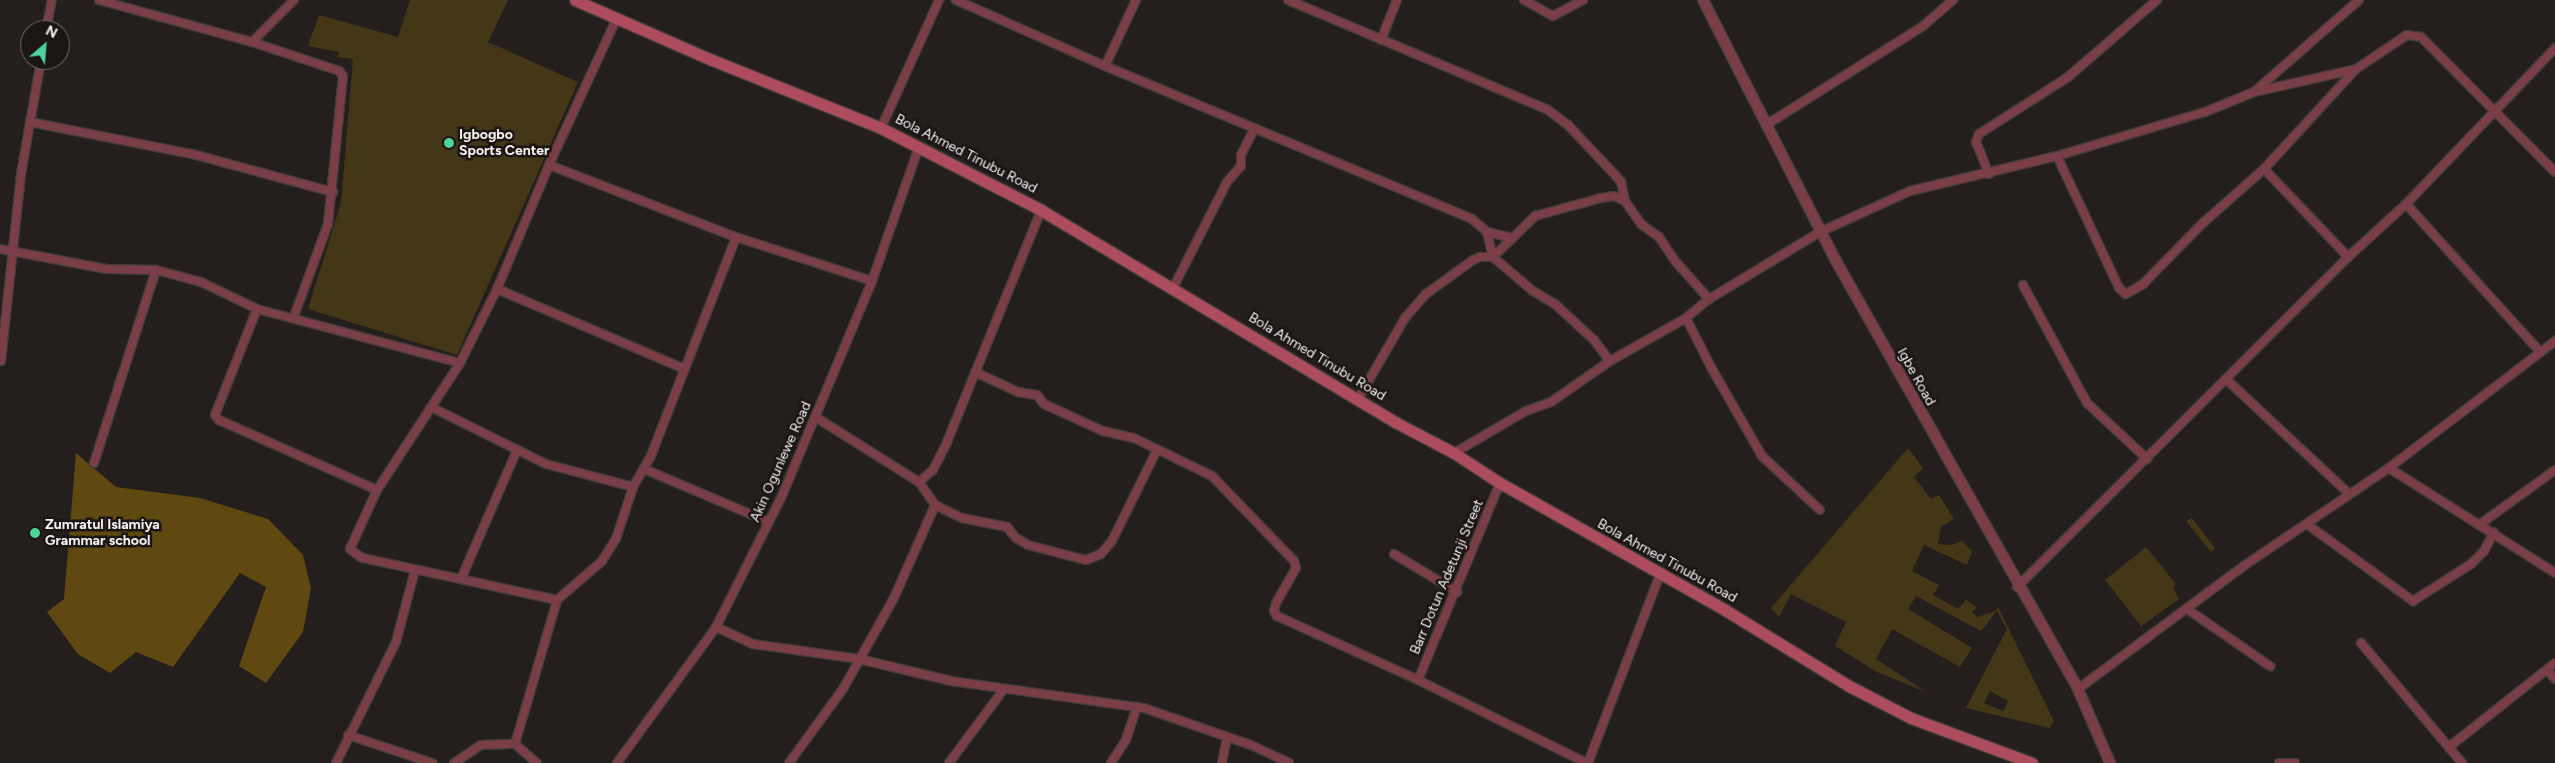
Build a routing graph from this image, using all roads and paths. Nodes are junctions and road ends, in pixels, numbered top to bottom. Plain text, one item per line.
1 (52, 0) edge
2 (99, 0) edge
3 (294, 0) edge
4 (575, 0) edge
5 (939, 0) edge
6 (956, 0) edge
7 (1136, 0) edge
8 (1288, 0) edge
9 (1397, 0) edge
10 (1524, 0) edge
11 (1583, 0) edge
12 (1703, 0) edge
13 (1953, 0) edge
14 (2156, 0) edge
15 (2359, 0) edge
16 (617, 18) junction
17 (48, 20) edge
18 (1381, 40) junction
19 (252, 42) junction
20 (2555, 48) edge
21 (1105, 66) junction
22 (2356, 69) junction
23 (39, 70) edge
24 (2254, 92) junction
25 (2493, 113) junction
26 (30, 122) junction
27 (1766, 126) junction
28 (882, 128) junction
29 (1254, 129) junction
30 (919, 147) junction
31 (2057, 156) junction
32 (549, 165) junction
33 (2264, 169) junction
34 (2555, 172) edge
35 (1988, 174) junction
36 (333, 192) junction
37 (1626, 201) junction
38 (2406, 204) junction
39 (1041, 210) junction
40 (1487, 232) junction
41 (1820, 232) junction
42 (736, 237) junction
43 (1512, 238) junction
44 (0, 249) edge
45 (13, 252) junction
46 (1493, 257) junction
47 (2348, 257) junction
48 (156, 270) junction
49 (872, 281) junction
50 (2023, 286) dead end
51 (1173, 288) junction
52 (497, 289) junction
53 (1709, 299) junction
54 (257, 309) junction
55 (1686, 318) junction
56 (293, 319) junction
57 (2555, 341) edge
58 (2540, 352) junction
59 (1, 361) edge
60 (1610, 361) junction
61 (460, 363) junction
62 (685, 369) junction
63 (975, 372) junction
64 (2227, 380) junction
65 (1358, 399) junction
66 (431, 407) junction
67 (817, 418) junction
68 (516, 450) junction
69 (1157, 450) junction
70 (1454, 453) junction
71 (2148, 458) junction
72 (94, 463) dead end
73 (2389, 468) junction
74 (644, 469) junction
75 (2555, 470) edge
76 (919, 482) junction
77 (1500, 483) junction
78 (633, 488) junction
79 (377, 490) junction
80 (2348, 494) junction
81 (935, 505) junction
82 (1820, 510) dead end
83 (769, 522) junction
84 (2308, 525) junction
85 (2479, 525) junction
86 (2494, 532) junction
87 (1394, 554) dead end
88 (415, 570) junction
89 (2555, 573) edge
90 (1660, 574) junction
91 (461, 579) junction
92 (2017, 587) junction
93 (1457, 592) junction
94 (557, 600) junction
95 (2187, 609) junction
96 (716, 627) junction
97 (2361, 643) dead end
98 (859, 660) junction
99 (2555, 663) edge
100 (2270, 666) dead end
101 (2547, 670) junction
102 (2555, 679) edge
103 (1418, 680) junction
104 (1004, 689) junction
105 (2078, 690) junction
106 (1137, 707) junction
107 (348, 735) junction
108 (1228, 737) junction
109 (515, 744) junction
110 (2449, 747) junction
111 (2013, 760) edge
112 (336, 763) edge
113 (432, 763) edge
114 (454, 763) edge
115 (537, 763) edge
116 (617, 763) edge
117 (789, 763) edge
118 (949, 763) edge
119 (1111, 763) edge
120 (1222, 763) edge
121 (1289, 763) edge
122 (1588, 763) edge
123 (2032, 763) edge
124 (2110, 763) edge
125 (2279, 763) edge
126 (2294, 763) edge
127 (2462, 763) edge

1 - 17 street
2 - 19 street
3 - 19 street
4 - 16 main road, Bola Ahmed Tinubu Road
5 - 28 street
6 - 21 street
7 - 21 street
8 - 18 street
9 - 18 street
10 - 11 street
12 - 27 street, Igbe Road
13 - 27 street
14 - 35 street
15 - 24 street
16 - 28 main road, Bola Ahmed Tinubu Road
16 - 32 street
18 - 37 street
19 - 36 street
20 - 25 street
21 - 29 street
22 - 24 street
22 - 25 street
22 - 33 street
23 - 26 street
24 - 31 street
25 - 34 street
25 - 38 street
26 - 36 street
26 - 45 street
27 - 41 street, Igbe Road
28 - 30 main road, Bola Ahmed Tinubu Road
29 - 40 street
29 - 51 street
30 - 39 main road, Bola Ahmed Tinubu Road
30 - 49 street, Akin Ogunlewe Road
31 - 33 street
31 - 35 street
32 - 42 street
32 - 52 street
33 - 47 street
35 - 41 street
36 - 56 street
37 - 43 street
37 - 53 street
38 - 47 street
38 - 58 street
39 - 51 main road, Bola Ahmed Tinubu Road
39 - 63 street
40 - 43 street
40 - 46 street
41 - 53 street
41 - 92 street, Igbe Road
42 - 49 street
42 - 62 street
43 - 46 street
44 - 45 street
45 - 48 street
45 - 59 street
46 - 60 street
46 - 65 street
47 - 64 street
48 - 54 street
48 - 72 street
49 - 67 street, Akin Ogunlewe Road
50 - 71 street
51 - 65 main road, Bola Ahmed Tinubu Road
52 - 61 street
52 - 62 street
53 - 55 street
54 - 56 street
54 - 79 street
55 - 60 street
55 - 82 street
56 - 61 street
57 - 58 street
58 - 73 street
60 - 70 street
61 - 66 street
62 - 74 street
63 - 69 street
63 - 76 street
64 - 71 street
64 - 80 street
65 - 70 main road, Bola Ahmed Tinubu Road
66 - 68 street
66 - 79 street
67 - 76 street
67 - 83 street, Akin Ogunlewe Road
68 - 78 street
68 - 91 street
69 - 81 street
69 - 103 street
70 - 77 main road, Bola Ahmed Tinubu Road
71 - 92 street
73 - 80 street
73 - 85 street
74 - 78 street
74 - 83 street
75 - 85 street
76 - 81 street
77 - 90 main road, Bola Ahmed Tinubu Road
77 - 93 street, Barr Dotun Adetunji Street
78 - 94 street
79 - 88 street
80 - 84 street
81 - 98 street
83 - 96 street, Akin Ogunlewe Road
84 - 86 street
84 - 95 street
85 - 86 street
86 - 89 street
87 - 93 street
88 - 91 street
88 - 107 street
90 - 111 main road, Bola Ahmed Tinubu Road
90 - 122 street
91 - 94 street
92 - 105 street, Igbe Road
93 - 103 street, Barr Dotun Adetunji Street
94 - 109 street
95 - 100 street
95 - 105 street
96 - 98 street
96 - 116 street, Akin Ogunlewe Road
97 - 110 street
98 - 104 street
98 - 117 street
99 - 101 street
101 - 102 street
101 - 110 street
103 - 122 street
104 - 106 street
104 - 118 street
105 - 124 street, Igbe Road
106 - 108 street
106 - 119 street
107 - 112 street
107 - 113 street
108 - 120 street
108 - 121 street
109 - 114 street
109 - 115 street
110 - 127 street
111 - 123 main road, Bola Ahmed Tinubu Road
125 - 126 street

